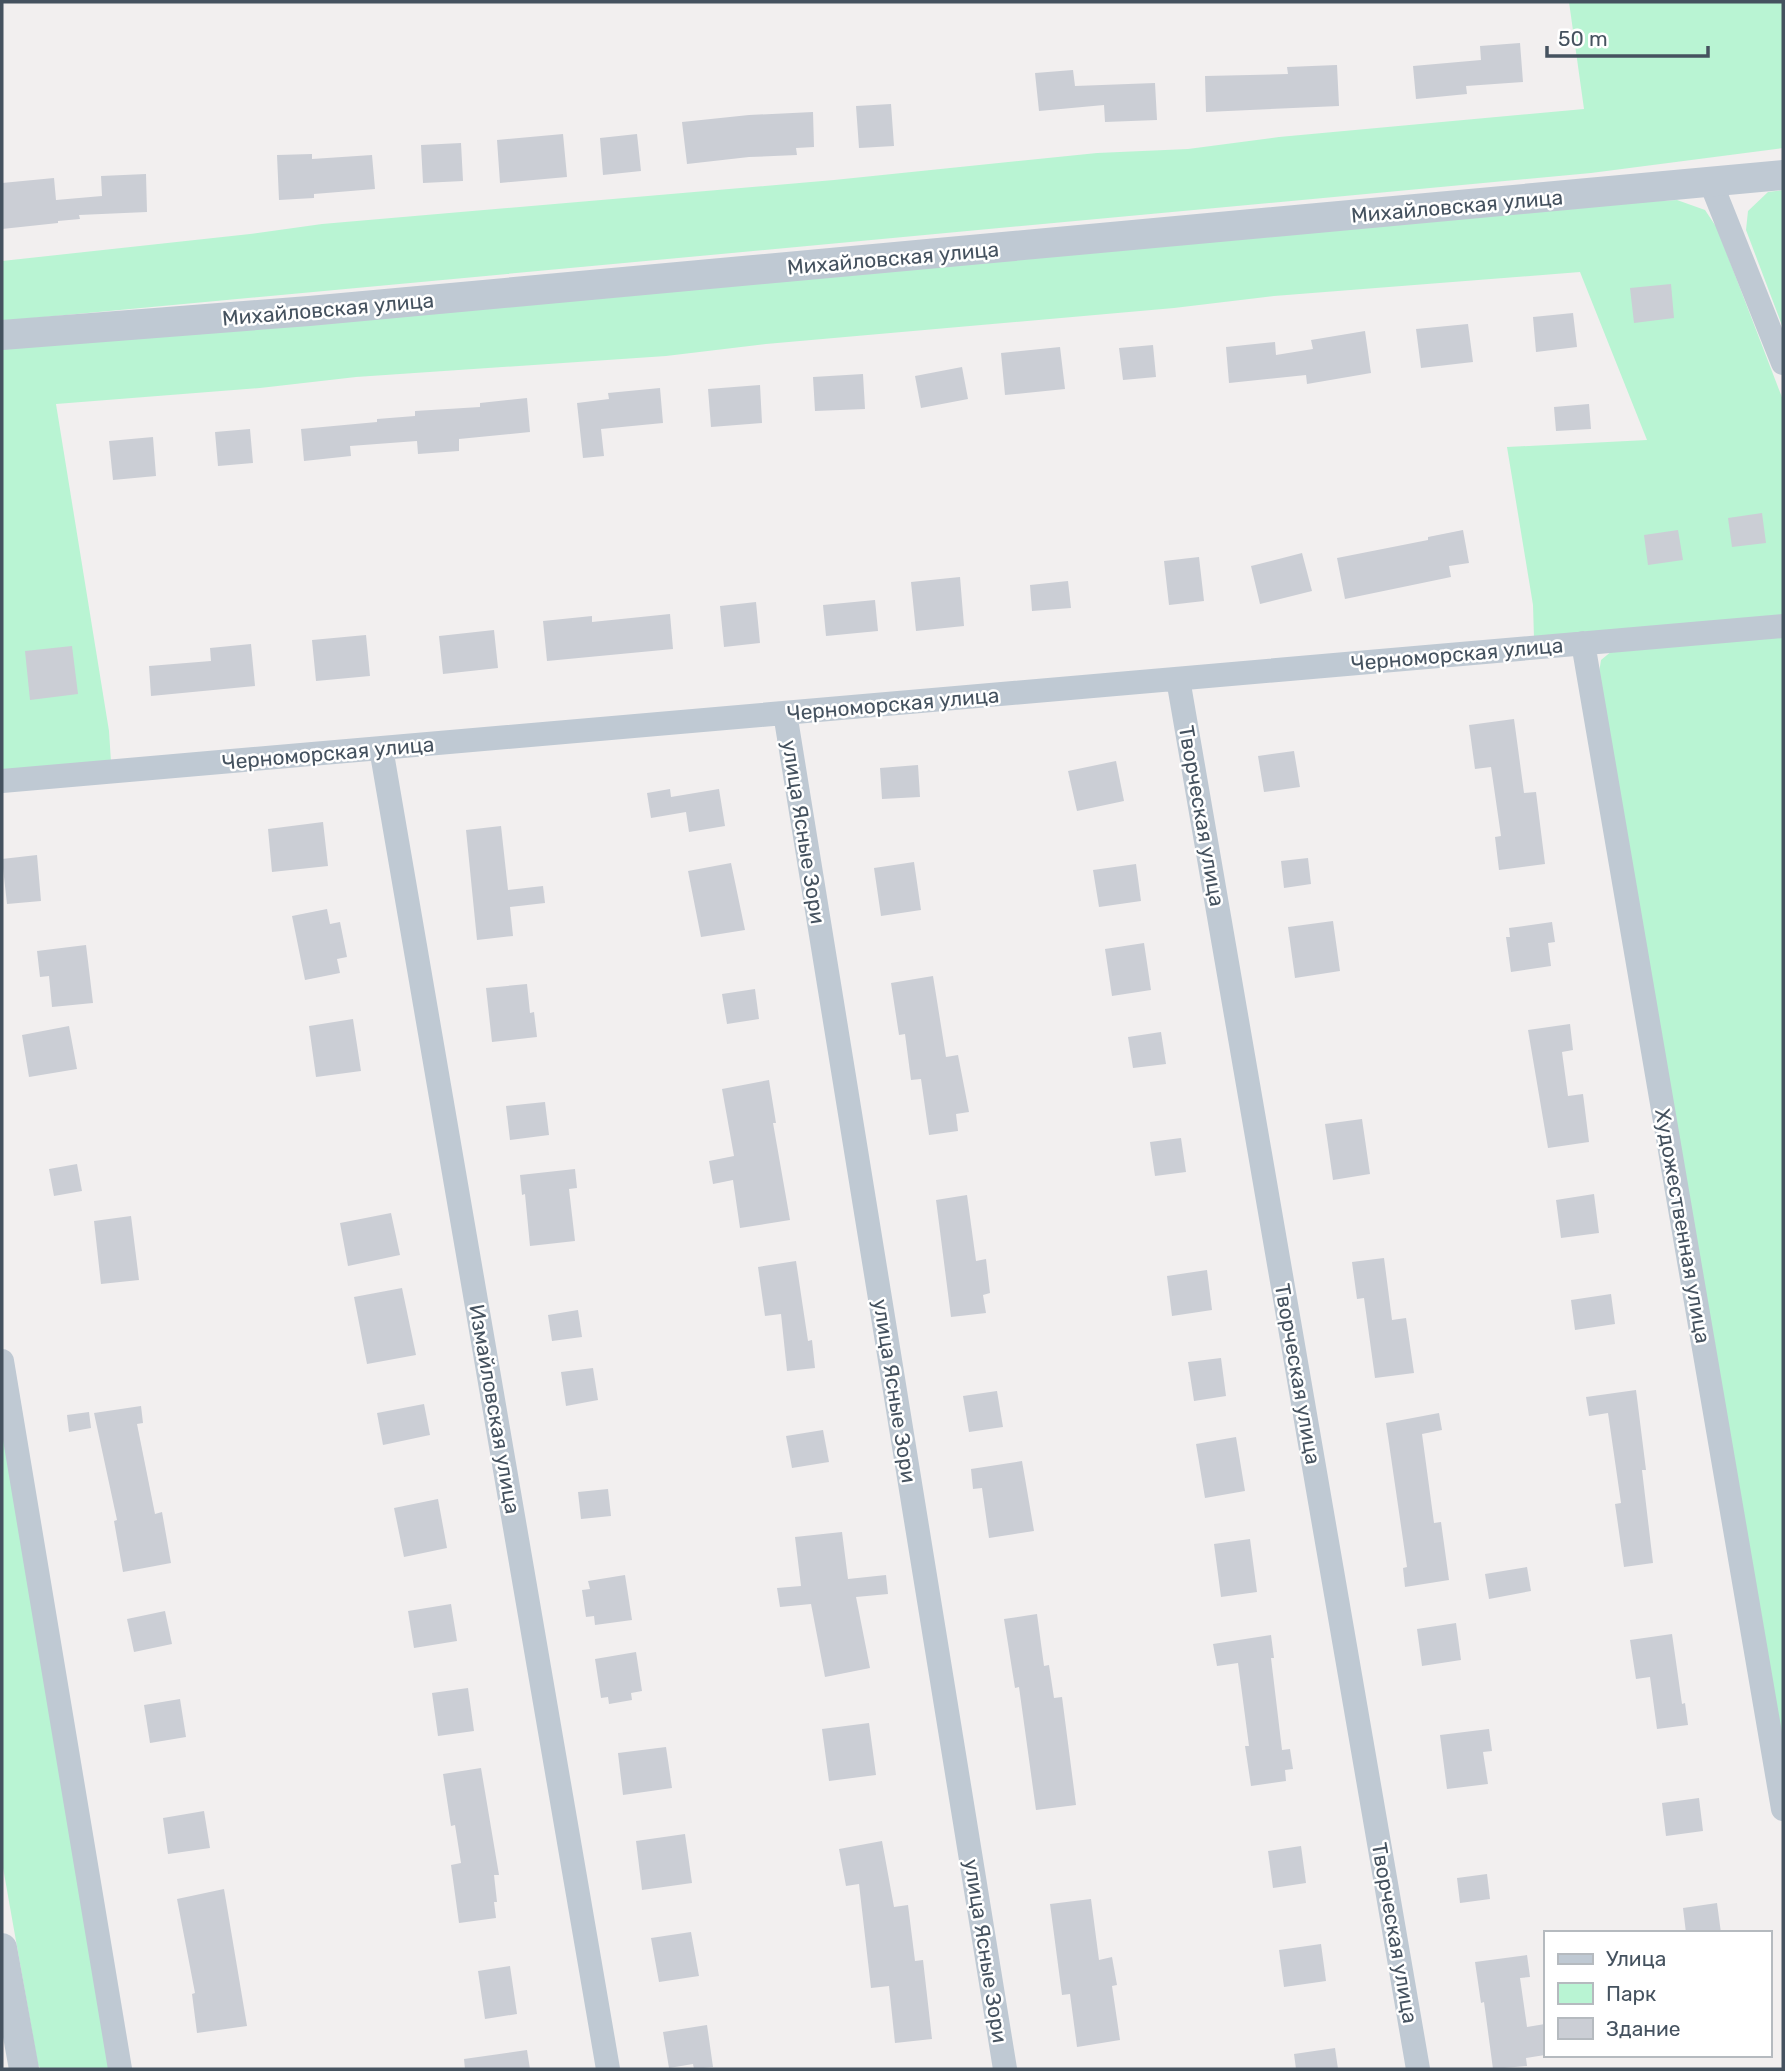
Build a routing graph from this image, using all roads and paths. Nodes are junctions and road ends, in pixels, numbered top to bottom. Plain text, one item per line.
1 (1783, 175) edge
2 (1711, 183) junction
3 (2, 335) edge
4 (1783, 363) edge
5 (1783, 626) edge
6 (1583, 643) junction
7 (1178, 679) junction
8 (785, 713) junction
9 (381, 748) junction
10 (2, 781) edge
11 (2, 1361) edge
12 (1783, 1809) edge
13 (2, 1948) edge
14 (24, 2069) edge
15 (120, 2069) edge
16 (608, 2069) edge
17 (1005, 2069) edge
18 (1418, 2069) edge

1 - 2 street, Михайловская улица
2 - 3 street, Михайловская улица
2 - 4 street
5 - 6 street, Черноморская улица
6 - 7 street, Черноморская улица
6 - 12 street, Художественная улица
7 - 8 street, Черноморская улица
7 - 18 street, Творческая улица
8 - 9 street, Черноморская улица
8 - 17 street, улица Ясные Зори
9 - 10 street, Черноморская улица
9 - 16 street, Измайловская улица
11 - 15 street
13 - 14 street

